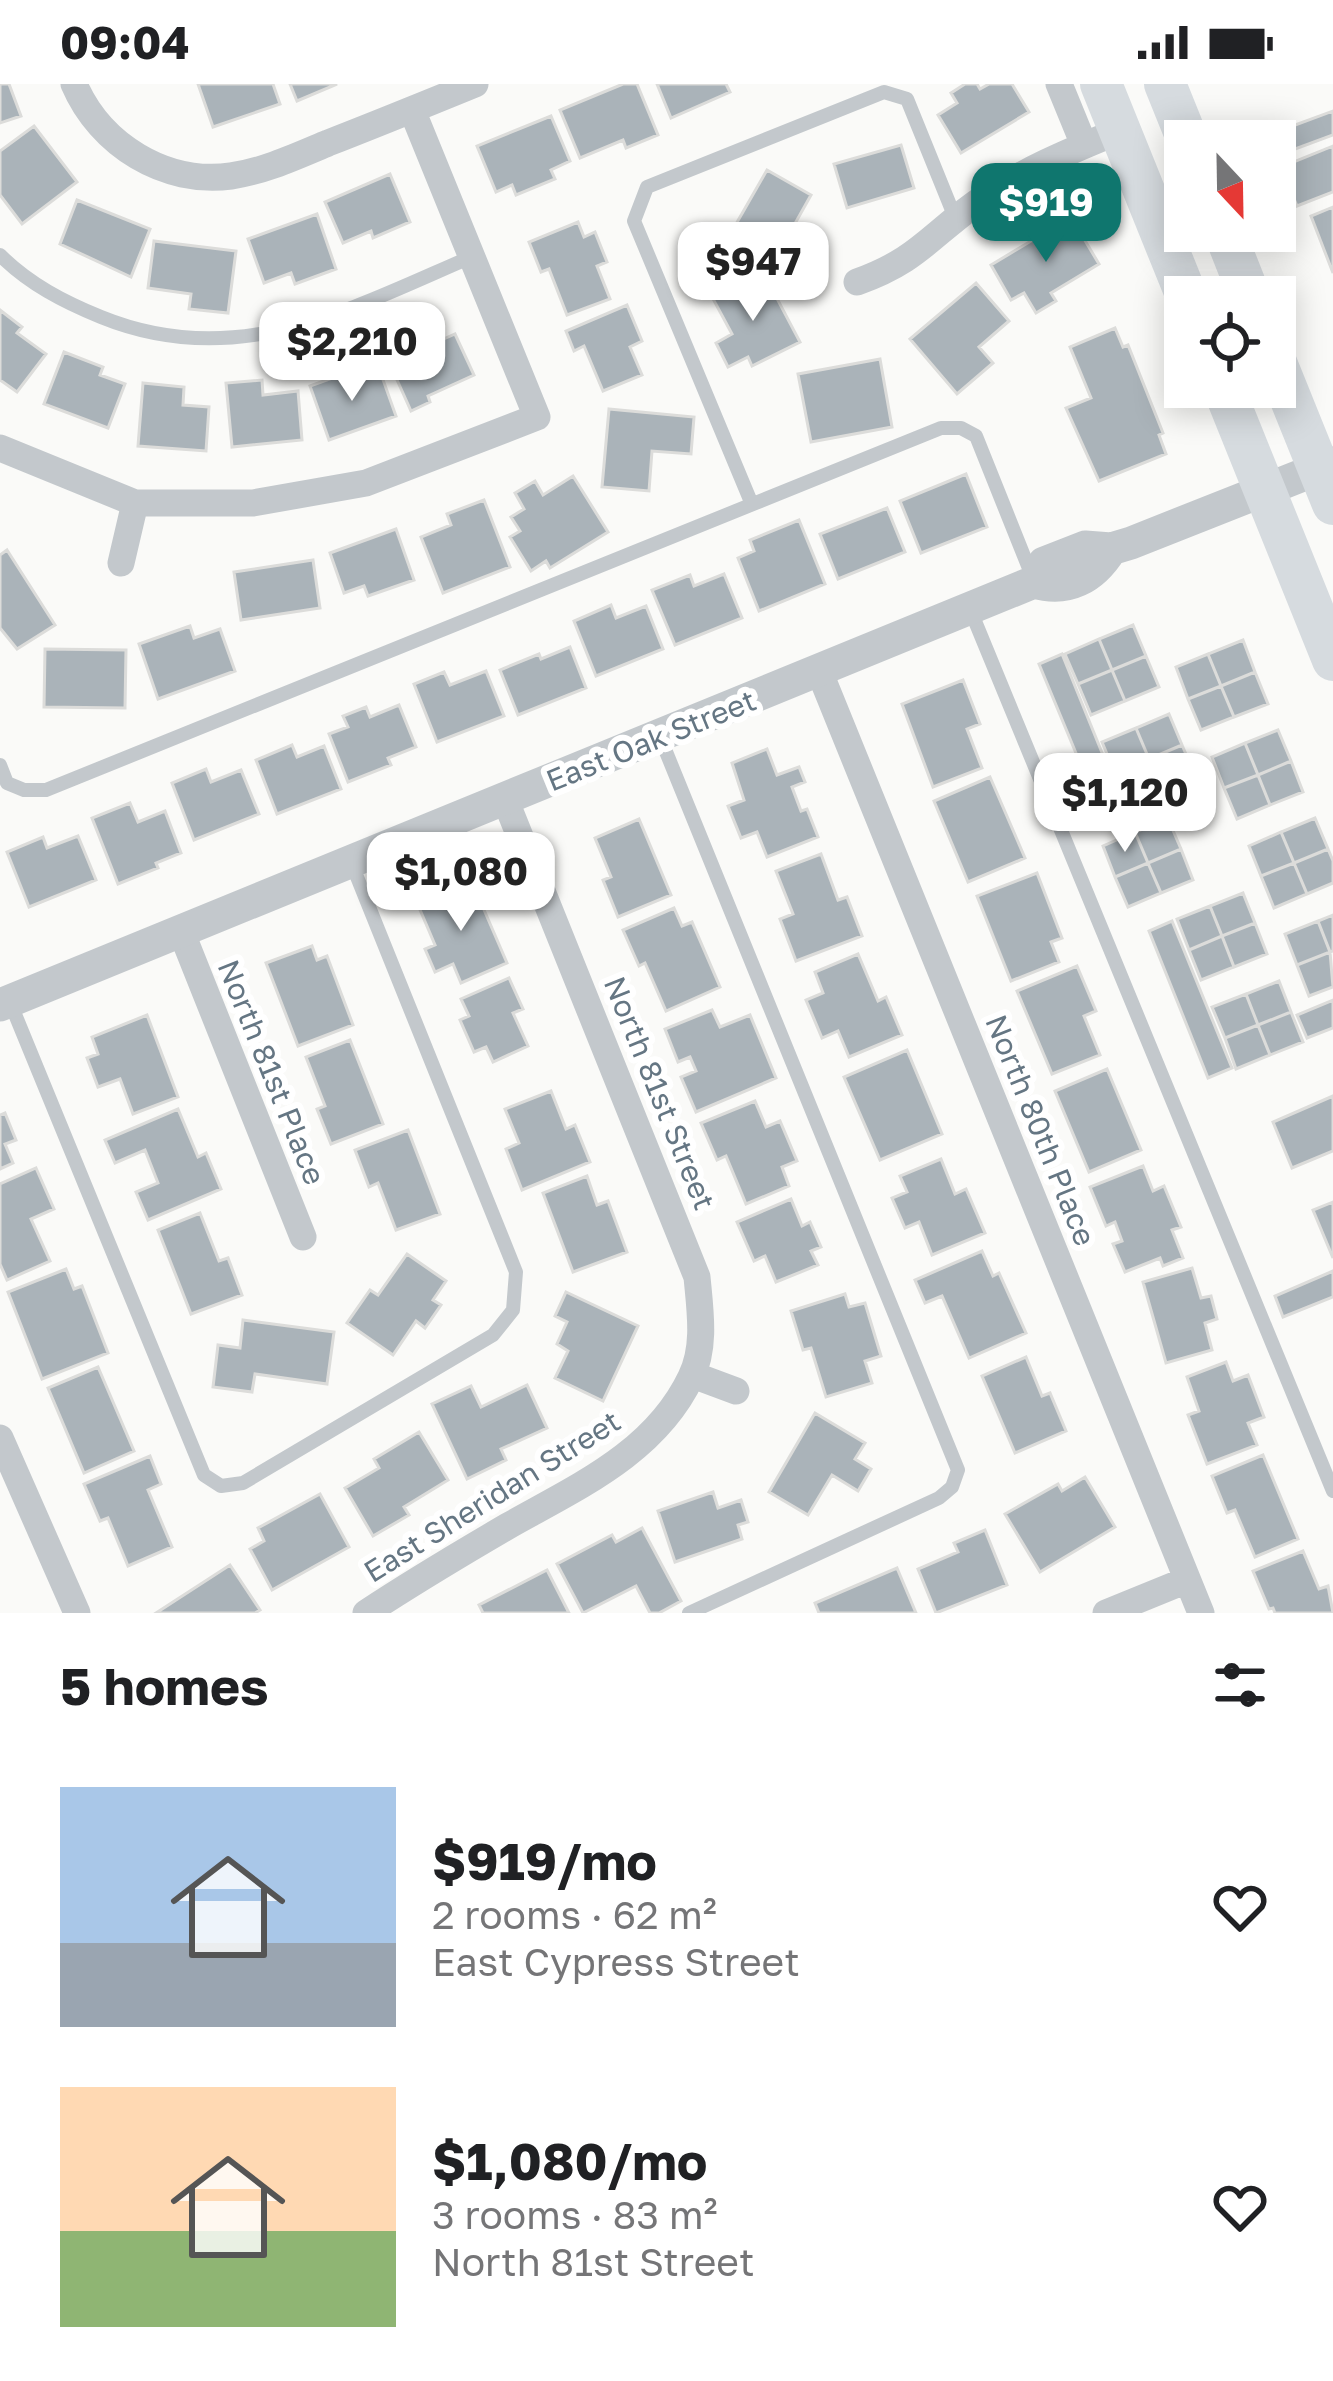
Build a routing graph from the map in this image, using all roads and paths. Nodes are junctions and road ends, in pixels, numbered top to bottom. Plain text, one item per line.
1 (74, 84) edge
2 (475, 84) edge
3 (1059, 84) edge
4 (1101, 84) edge
5 (1165, 84) edge
6 (412, 110) junction
7 (1180, 120) edge
8 (1102, 138) junction
9 (956, 220) junction
10 (0, 255) edge
11 (471, 257) junction
12 (1176, 276) edge
13 (857, 282) dead end
14 (1296, 407) edge
15 (1231, 408) edge
16 (0, 448) edge
17 (1328, 479) edge
18 (1264, 490) junction
19 (752, 502) junction
20 (135, 503) junction
21 (121, 563) dead end
22 (1034, 582) junction
23 (970, 609) junction
24 (1333, 660) edge
25 (820, 673) junction
26 (661, 737) junction
27 (0, 765) edge
28 (505, 799) junction
29 (351, 862) junction
30 (181, 931) junction
31 (5, 1003) edge
32 (302, 1237) dead end
33 (693, 1375) junction
34 (736, 1391) dead end
35 (0, 1438) edge
36 (1333, 1491) edge
37 (1187, 1580) junction
38 (76, 1613) edge
39 (366, 1613) edge
40 (688, 1613) edge
41 (1106, 1613) edge
42 (1201, 1613) edge

1 - 6 street
2 - 6 street
3 - 8 street
4 - 8 main road
5 - 7 main road
6 - 11 street
8 - 9 street
8 - 12 main road
9 - 13 street
9 - 19 lane
10 - 11 lane
11 - 20 street
14 - 17 main road
15 - 18 main road
16 - 20 street
17 - 18 street, East Oak Street
18 - 22 street, East Oak Street
18 - 24 main road
19 - 22 lane
19 - 27 lane
20 - 21 street
22 - 23 street, East Oak Street
23 - 25 street, East Oak Street
23 - 36 lane
25 - 26 street, East Oak Street
25 - 37 street, North 80th Place
26 - 28 street, East Oak Street
26 - 40 lane
28 - 29 street, East Oak Street
28 - 33 street, North 81st Street
29 - 30 street, East Oak Street
29 - 31 lane
30 - 31 street, East Oak Street
30 - 32 street, North 81st Place
33 - 34 street
33 - 39 street, East Sheridan Street
35 - 38 street
37 - 41 street
37 - 42 street, North 80th Place

